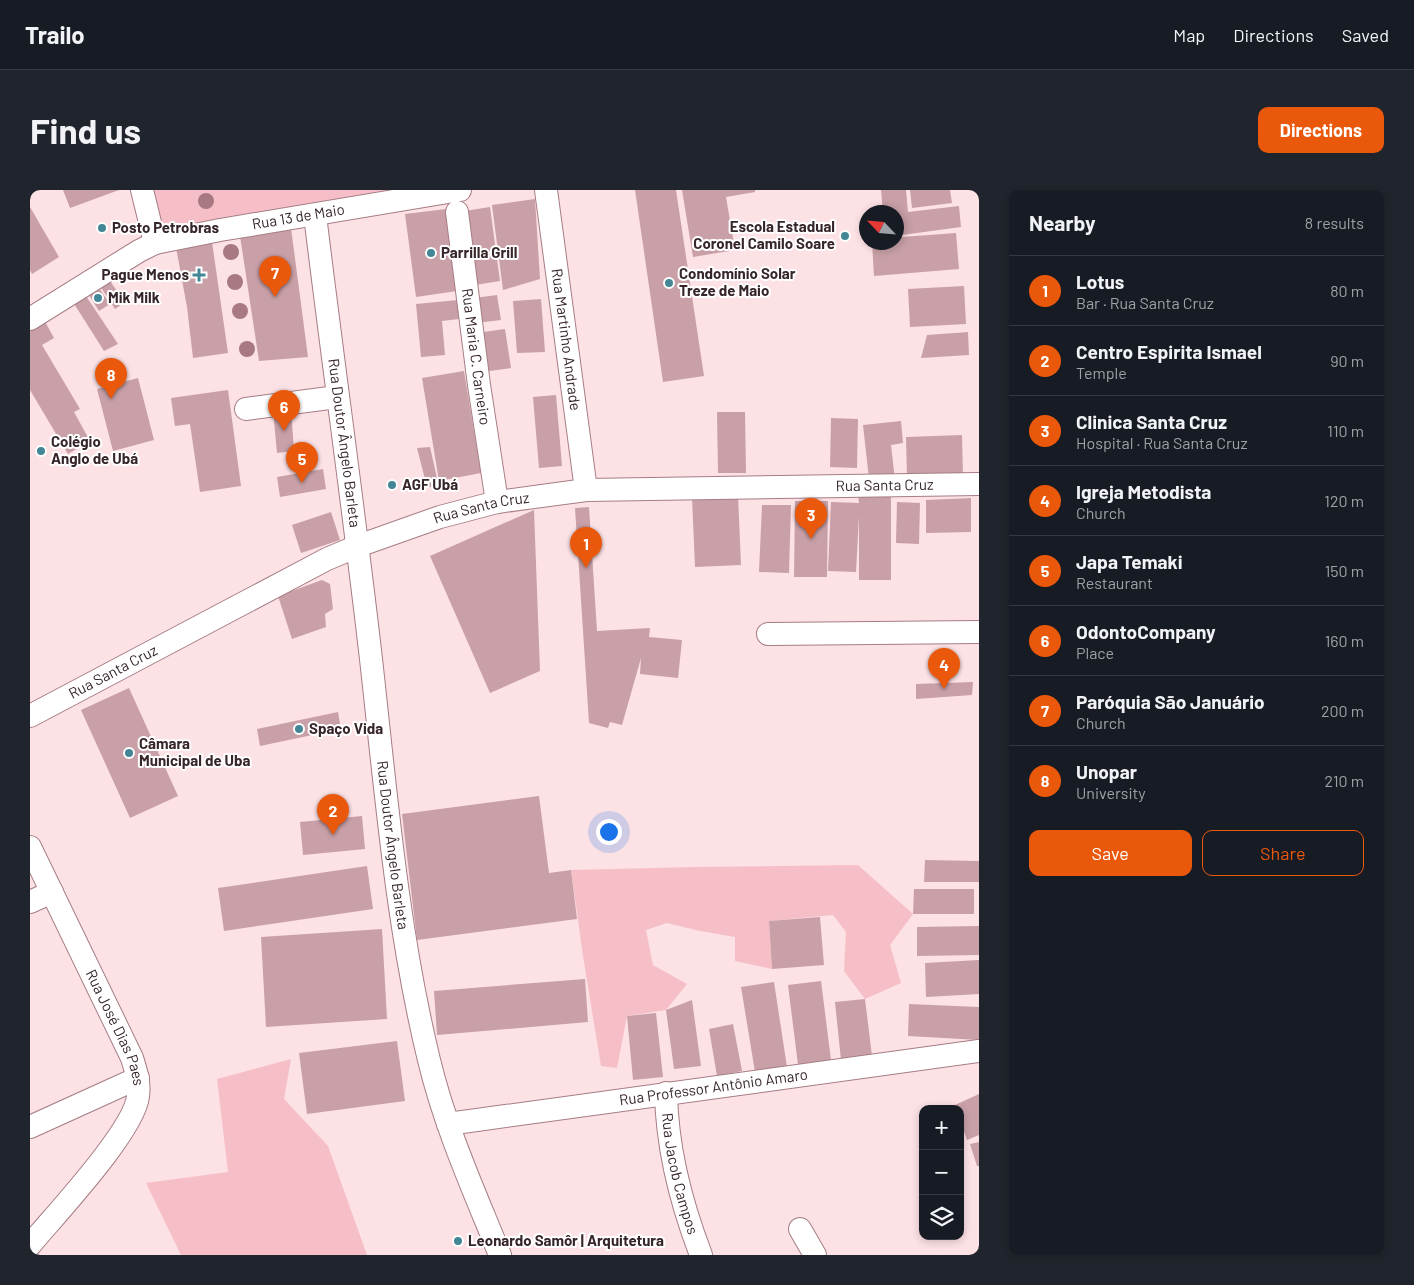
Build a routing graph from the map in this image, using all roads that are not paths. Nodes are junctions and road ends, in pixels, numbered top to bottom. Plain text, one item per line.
1 (142, 190) edge
2 (546, 190) edge
3 (425, 193) edge
4 (458, 201) edge
5 (315, 215) junction
6 (147, 247) junction
7 (30, 319) edge
8 (337, 397) junction
9 (246, 409) dead end
10 (979, 484) edge
11 (586, 490) junction
12 (497, 502) junction
13 (358, 546) junction
14 (979, 632) edge
15 (768, 634) dead end
16 (30, 716) edge
17 (30, 847) edge
18 (52, 892) junction
19 (30, 902) edge
20 (979, 1051) edge
21 (138, 1078) junction
22 (666, 1093) junction
23 (448, 1124) junction
24 (30, 1127) edge
25 (800, 1229) dead end
26 (30, 1246) edge
27 (500, 1255) edge
28 (701, 1255) edge
29 (816, 1255) edge

1 - 6 street
2 - 11 street, Rua Martinho Andrade
3 - 4 street, Rua 13 de Maio
3 - 5 street, Rua 13 de Maio
4 - 12 street, Rua Maria C. Carneiro
5 - 6 street, Rua 13 de Maio
5 - 8 street, Rua Doutor Ângelo Barleta
6 - 7 street
8 - 9 street
8 - 13 street, Rua Doutor Ângelo Barleta
10 - 11 street, Rua Santa Cruz
11 - 12 street, Rua Santa Cruz
12 - 13 street, Rua Santa Cruz
13 - 16 street, Rua Santa Cruz
13 - 23 street, Rua Doutor Ângelo Barleta
14 - 15 street
17 - 18 street, Rua José Dias Paes
18 - 19 street
18 - 21 street, Rua José Dias Paes
20 - 22 street, Rua Professor Antônio Amaro
21 - 24 street
21 - 26 street, Rua José Dias Paes
22 - 23 street, Rua Professor Antônio Amaro
22 - 28 street, Rua Jacob Campos
23 - 27 street, Rua Doutor Ângelo Barleta
25 - 29 street

